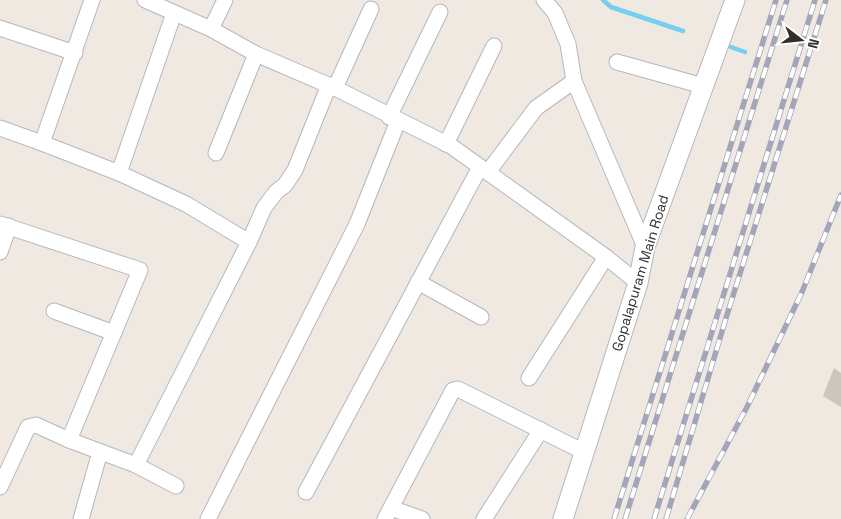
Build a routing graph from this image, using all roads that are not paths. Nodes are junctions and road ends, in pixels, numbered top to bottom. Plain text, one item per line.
1 (92, 0) edge
2 (145, 0) edge
3 (225, 0) edge
4 (544, 0) edge
5 (734, 0) edge
6 (370, 9) dead end
7 (440, 12) dead end
8 (174, 13) junction
9 (0, 28) edge
10 (212, 29) junction
11 (494, 46) dead end
12 (74, 53) junction
13 (256, 54) junction
14 (617, 62) dead end
15 (574, 81) junction
16 (704, 86) junction
17 (332, 87) junction
18 (393, 119) junction
19 (0, 128) edge
20 (42, 143) junction
21 (446, 144) junction
22 (216, 152) dead end
23 (484, 170) junction
24 (119, 173) junction
25 (4, 225) edge
26 (249, 242) junction
27 (645, 247) junction
28 (0, 252) edge
29 (606, 257) junction
30 (418, 282) junction
31 (638, 283) junction
32 (54, 312) dead end
33 (481, 317) dead end
34 (114, 333) junction
35 (529, 378) dead end
36 (541, 430) junction
37 (69, 440) junction
38 (100, 452) junction
39 (584, 452) junction
40 (136, 464) junction
41 (176, 486) dead end
42 (0, 487) edge
43 (306, 492) dead end
44 (388, 513) edge
45 (81, 519) edge
46 (208, 519) edge
47 (422, 519) edge
48 (484, 519) edge
49 (563, 519) edge

1 - 12 street
2 - 8 street
3 - 10 street
4 - 15 street
5 - 16 street, Gopalapuram Main Road
6 - 17 street
7 - 18 street
8 - 10 street
8 - 24 street
9 - 12 street
10 - 13 street
11 - 21 street
12 - 20 street
13 - 17 street
13 - 22 street
14 - 16 street
15 - 23 street
15 - 27 street
16 - 27 street, Gopalapuram Main Road
17 - 18 street
17 - 26 street
18 - 21 street
18 - 46 street
19 - 20 street
20 - 24 street
21 - 23 street
23 - 29 street
23 - 30 street
24 - 26 street
25 - 28 street
25 - 34 street
26 - 40 street
27 - 31 street, Gopalapuram Main Road
29 - 31 street
29 - 35 street
30 - 33 street
30 - 43 street
31 - 39 street, Gopalapuram Main Road
32 - 34 street
34 - 37 street
36 - 39 street
36 - 44 street
36 - 48 street
37 - 38 street
37 - 42 street
38 - 40 street
38 - 45 street
39 - 49 street, Gopalapuram Main Road
40 - 41 street
44 - 47 street

